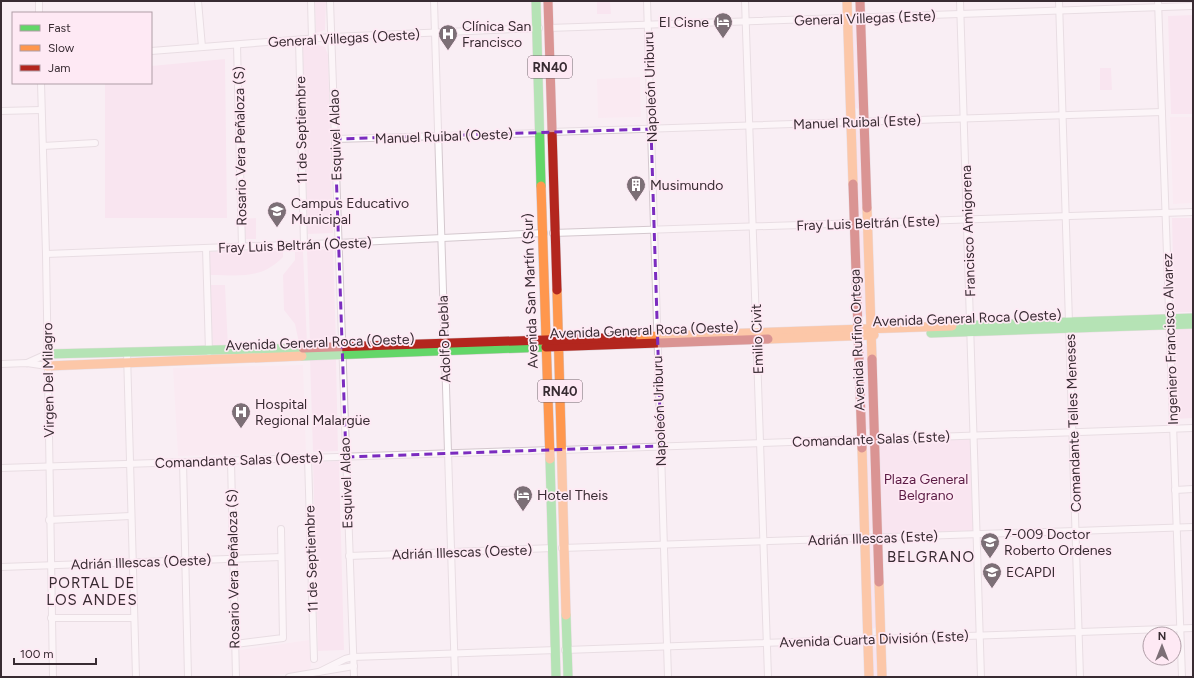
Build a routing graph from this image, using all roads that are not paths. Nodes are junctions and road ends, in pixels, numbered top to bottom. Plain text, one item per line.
1 (38, 1) edge
2 (198, 1) edge
3 (311, 1) edge
4 (330, 1) edge
5 (434, 1) edge
6 (536, 1) edge
7 (548, 1) edge
8 (647, 1) edge
9 (745, 1) edge
10 (847, 1) edge
11 (860, 1) edge
12 (960, 1) edge
13 (1059, 1) edge
14 (1158, 4) edge
15 (1192, 5) edge
16 (1060, 11) junction
17 (39, 12) edge
18 (961, 15) junction
19 (860, 18) junction
20 (847, 19) junction
21 (746, 22) junction
22 (648, 25) junction
23 (537, 28) junction
24 (549, 28) junction
25 (435, 33) junction
26 (332, 37) junction
27 (312, 39) junction
28 (299, 40) junction
29 (237, 45) junction
30 (202, 47) junction
31 (152, 51) edge
32 (41, 84) edge
33 (41, 110) junction
34 (1, 111) edge
35 (1162, 112) junction
36 (1063, 115) junction
37 (964, 118) junction
38 (851, 122) junction
39 (864, 122) junction
40 (750, 126) junction
41 (651, 129) junction
42 (552, 132) junction
43 (540, 133) junction
44 (438, 136) junction
45 (335, 140) junction
46 (95, 143) dead end
47 (43, 146) junction
48 (1193, 212) edge
49 (1166, 213) junction
50 (1066, 216) junction
51 (967, 220) junction
52 (854, 223) junction
53 (867, 223) junction
54 (753, 226) junction
55 (654, 230) junction
56 (543, 233) junction
57 (555, 233) junction
58 (441, 238) junction
59 (338, 244) junction
60 (304, 245) junction
61 (242, 247) junction
62 (206, 248) junction
63 (46, 254) junction
64 (1193, 318) edge
65 (1169, 322) junction
66 (1193, 324) edge
67 (1070, 325) junction
68 (971, 329) junction
69 (871, 332) junction
70 (858, 333) junction
71 (756, 336) junction
72 (657, 341) junction
73 (559, 344) junction
74 (546, 345) junction
75 (444, 348) junction
76 (342, 351) junction
77 (209, 352) junction
78 (127, 353) junction
79 (47, 354) junction
80 (27, 363) junction
81 (1, 364) edge
82 (127, 364) junction
83 (47, 366) junction
84 (1173, 428) junction
85 (1193, 428) edge
86 (1073, 432) junction
87 (974, 435) junction
88 (861, 439) junction
89 (875, 439) junction
90 (760, 443) junction
91 (660, 446) junction
92 (549, 450) junction
93 (562, 450) junction
94 (448, 454) junction
95 (346, 457) junction
96 (308, 458) junction
97 (231, 461) junction
98 (183, 462) junction
99 (129, 464) junction
100 (49, 467) junction
101 (1, 468) edge
102 (1193, 489) edge
103 (1175, 490) junction
104 (130, 516) junction
105 (49, 520) junction
106 (1176, 527) junction
107 (1193, 527) edge
108 (281, 529) dead end
109 (1076, 531) junction
110 (977, 534) junction
111 (864, 538) junction
112 (878, 538) junction
113 (763, 541) junction
114 (664, 545) junction
115 (552, 548) junction
116 (564, 548) junction
117 (451, 552) junction
118 (349, 556) junction
119 (282, 557) junction
120 (233, 559) junction
121 (185, 561) junction
122 (132, 563) junction
123 (50, 565) junction
124 (1, 567) edge
125 (52, 618) junction
126 (134, 618) junction
127 (1180, 626) edge
128 (1182, 628) edge
129 (1193, 628) edge
130 (1142, 630) edge
131 (1079, 632) junction
132 (980, 635) junction
133 (881, 638) junction
134 (868, 639) junction
135 (767, 643) junction
136 (235, 644) junction
137 (667, 646) junction
138 (555, 650) junction
139 (567, 650) junction
140 (454, 654) junction
141 (354, 657) junction
142 (314, 659) dead end
143 (354, 666) junction
144 (1182, 666) edge
145 (319, 672) junction
146 (52, 677) edge
147 (136, 677) edge
148 (188, 677) edge
149 (236, 677) edge
150 (289, 677) edge
151 (354, 677) edge
152 (455, 677) edge
153 (556, 677) edge
154 (568, 677) edge
155 (668, 677) edge
156 (768, 677) edge
157 (869, 677) edge
158 (882, 677) edge
159 (981, 677) edge
160 (1080, 677) edge
161 (1182, 677) edge

1 - 17 street
2 - 30 street
3 - 27 street
4 - 26 street, Esquivel Aldao
5 - 25 street, Adolfo Puebla
6 - 23 main road, Avenida San Martín (Sur) / RN40
7 - 24 main road, Avenida San Martín (Sur) / RN40
8 - 22 street, Napoleón Uriburu
9 - 21 street, Emilio Civit
10 - 20 main road, Avenida Rufino Ortega
11 - 19 main road, Avenida Rufino Ortega
12 - 18 street, Francisco Amigorena
13 - 16 street, Comandante Telles Meneses
14 - 15 street, General Villegas (Este)
14 - 16 street, General Villegas (Este)
14 - 35 street, Ingeniero Francisco Alvarez
16 - 18 street, General Villegas (Este)
16 - 36 street, Comandante Telles Meneses
18 - 19 street, General Villegas (Este)
18 - 37 street, Francisco Amigorena
19 - 20 street, General Villegas (Este)
19 - 39 main road, Avenida Rufino Ortega
20 - 21 street, General Villegas (Este)
20 - 38 main road, Avenida Rufino Ortega
21 - 22 street, General Villegas (Este)
21 - 40 street, Emilio Civit
22 - 24 street, General Villegas (Este)
22 - 41 street, Napoleón Uriburu
23 - 24 street, General Villegas (Este)
23 - 25 street, General Villegas (Oeste)
23 - 43 main road, Avenida San Martín (Sur) / RN40
24 - 42 main road, Avenida San Martín (Sur) / RN40
25 - 26 street, General Villegas (Oeste)
25 - 44 street, Adolfo Puebla
26 - 27 street, General Villegas (Oeste)
26 - 45 street, Esquivel Aldao
27 - 28 street, General Villegas (Oeste)
28 - 29 street, General Villegas (Oeste)
28 - 60 street, 11 de Septiembre
29 - 30 street, General Villegas (Oeste)
29 - 61 street, Rosario Vera Peñaloza (S)
30 - 31 street, General Villegas (Oeste)
32 - 33 street, Virgen Del Milagro
33 - 34 street
33 - 47 street, Virgen Del Milagro
35 - 36 street, Manuel Ruibal (Este)
35 - 49 street, Ingeniero Francisco Alvarez
36 - 37 street, Manuel Ruibal (Este)
36 - 50 street, Comandante Telles Meneses
37 - 39 street, Manuel Ruibal (Este)
37 - 51 street, Francisco Amigorena
38 - 39 street, Manuel Ruibal (Este)
38 - 40 street, Manuel Ruibal (Este)
38 - 52 main road, Avenida Rufino Ortega
39 - 53 main road, Avenida Rufino Ortega
40 - 41 street, Manuel Ruibal (Este)
40 - 54 street, Emilio Civit
41 - 42 street, Manuel Ruibal (Este)
41 - 55 street, Napoleón Uriburu
42 - 43 street, Manuel Ruibal (Oeste)
42 - 57 main road, Avenida San Martín (Sur) / RN40
43 - 44 street, Manuel Ruibal (Oeste)
43 - 56 main road, Avenida San Martín (Sur) / RN40
44 - 45 street, Manuel Ruibal (Oeste)
44 - 58 street, Adolfo Puebla
45 - 59 street, Esquivel Aldao
46 - 47 street
47 - 63 street, Virgen Del Milagro
48 - 49 street, Fray Luis Beltrán (Este)
49 - 50 street, Fray Luis Beltrán (Este)
49 - 65 street, Ingeniero Francisco Alvarez
50 - 51 street, Fray Luis Beltrán (Este)
50 - 67 street, Comandante Telles Meneses
51 - 53 street, Fray Luis Beltrán (Este)
51 - 68 street, Francisco Amigorena
52 - 53 street, Fray Luis Beltrán (Este)
52 - 54 street, Fray Luis Beltrán (Este)
52 - 70 main road, Avenida Rufino Ortega
53 - 69 main road, Avenida Rufino Ortega
54 - 55 street, Fray Luis Beltrán (Este)
54 - 71 street, Emilio Civit
55 - 57 street, Fray Luis Beltrán (Este)
55 - 72 street, Napoleón Uriburu
56 - 57 street, Fray Luis Beltrán (Este)
56 - 58 street, Fray Luis Beltrán (Oeste)
56 - 74 main road, Avenida San Martín (Sur) / RN40
57 - 73 main road, Avenida San Martín (Sur) / RN40
58 - 59 street, Fray Luis Beltrán (Oeste)
58 - 75 street, Adolfo Puebla
59 - 60 street, Fray Luis Beltrán (Oeste)
59 - 76 street, Esquivel Aldao
60 - 61 street, Fray Luis Beltrán (Oeste)
61 - 62 street, Fray Luis Beltrán (Oeste)
62 - 63 street, Fray Luis Beltrán (Oeste)
62 - 77 street
63 - 79 street, Virgen Del Milagro
64 - 65 main road
65 - 66 main road
65 - 67 main road, Avenida General Roca (Oeste)
65 - 84 street, Ingeniero Francisco Alvarez
67 - 68 main road, Avenida General Roca (Oeste)
67 - 86 street, Comandante Telles Meneses
68 - 69 main road, Avenida General Roca (Oeste)
68 - 87 street, Francisco Amigorena
69 - 70 main road, Avenida General Roca (Oeste)
69 - 89 main road, Avenida Rufino Ortega
70 - 71 main road, Avenida General Roca (Oeste)
70 - 88 main road, Avenida Rufino Ortega
71 - 72 main road, Avenida General Roca (Oeste)
71 - 90 street, Emilio Civit
72 - 73 main road, Avenida General Roca (Oeste)
72 - 91 street, Napoleón Uriburu
73 - 74 main road, Avenida General Roca (Oeste)
73 - 93 main road, Avenida San Martín (Sur) / RN40
74 - 75 main road, Avenida General Roca (Oeste)
74 - 92 main road, Avenida San Martín (Sur) / RN40
75 - 76 main road, Avenida General Roca (Oeste)
75 - 94 street, Adolfo Puebla
76 - 77 main road, Avenida General Roca (Oeste)
76 - 82 main road, Avenida General Roca (Oeste)
76 - 95 street, Esquivel Aldao
77 - 78 main road, Avenida General Roca (Oeste)
78 - 79 main road, Avenida General Roca (Oeste)
78 - 82 street
79 - 80 street
79 - 83 street, Virgen Del Milagro
80 - 81 street
80 - 83 street
82 - 83 main road, Avenida General Roca (Oeste)
82 - 99 street
83 - 100 street, Virgen Del Milagro
84 - 85 street, Comandante Salas (Este)
84 - 86 street, Comandante Salas (Este)
84 - 103 street, Ingeniero Francisco Alvarez
86 - 87 street, Comandante Salas (Este)
86 - 109 street, Comandante Telles Meneses
87 - 89 street, Comandante Salas (Este)
87 - 110 street, Francisco Amigorena
88 - 89 street, Comandante Salas (Este)
88 - 90 street, Comandante Salas (Este)
88 - 111 main road, Avenida Rufino Ortega
89 - 112 main road, Avenida Rufino Ortega
90 - 91 street, Comandante Salas (Este)
90 - 113 street, Emilio Civit
91 - 93 street, Comandante Salas (Este)
91 - 114 street, Napoleón Uriburu
92 - 93 street, Comandante Salas (Este)
92 - 94 street, Comandante Salas (Oeste)
92 - 115 main road, Avenida San Martín (Sur) / RN40
93 - 116 main road, Avenida San Martín (Sur) / RN40
94 - 95 street, Comandante Salas (Oeste)
94 - 117 street, Adolfo Puebla
95 - 96 street, Comandante Salas (Oeste)
95 - 118 street, Esquivel Aldao
96 - 97 street, Comandante Salas (Oeste)
96 - 142 street, 11 de Septiembre
97 - 98 street, Comandante Salas (Oeste)
97 - 120 street, Rosario Vera Peñaloza (S)
98 - 99 street, Comandante Salas (Oeste)
98 - 121 street
99 - 100 street, Comandante Salas (Oeste)
99 - 104 street
100 - 101 street, Comandante Salas (Oeste)
100 - 105 street, Virgen Del Milagro
102 - 103 street
103 - 106 street, Ingeniero Francisco Alvarez
104 - 105 street
104 - 122 street
105 - 123 street, Virgen Del Milagro
106 - 107 street, Adrián Illescas (Este)
106 - 109 street, Adrián Illescas (Este)
106 - 127 street, Ingeniero Francisco Alvarez
108 - 119 street
109 - 110 street, Adrián Illescas (Este)
109 - 131 street, Comandante Telles Meneses
110 - 112 street, Adrián Illescas (Este)
110 - 132 street, Francisco Amigorena
111 - 112 street, Adrián Illescas (Este)
111 - 113 street, Adrián Illescas (Este)
111 - 134 main road, Avenida Rufino Ortega
112 - 133 main road, Avenida Rufino Ortega
113 - 114 street, Adrián Illescas (Este)
113 - 135 street, Emilio Civit
114 - 116 street, Adrián Illescas (Este)
114 - 137 street, Napoleón Uriburu
115 - 116 street, Adrián Illescas (Este)
115 - 117 street, Adrián Illescas (Oeste)
115 - 138 main road, Avenida San Martín (Sur) / RN40
116 - 139 main road, Avenida San Martín (Sur) / RN40
117 - 118 street, Adrián Illescas (Oeste)
117 - 140 street, Adolfo Puebla
118 - 141 street, Esquivel Aldao
119 - 120 street, Adrián Illescas (Oeste)
119 - 136 street
120 - 121 street, Adrián Illescas (Oeste)
120 - 136 street, Rosario Vera Peñaloza (S)
121 - 122 street, Adrián Illescas (Oeste)
121 - 148 street
122 - 123 street, Adrián Illescas (Oeste)
122 - 126 street
123 - 124 street, Adrián Illescas (Oeste)
123 - 125 street, Virgen Del Milagro
125 - 126 street
125 - 146 street, Virgen Del Milagro
126 - 147 street
128 - 129 street, Avenida Cuarta División (Este)
130 - 131 street, Avenida Cuarta División (Este)
131 - 132 street, Avenida Cuarta División (Este)
131 - 160 street, Comandante Telles Meneses
132 - 133 street, Avenida Cuarta División (Este)
132 - 159 street, Francisco Amigorena
133 - 134 street, Avenida Cuarta División (Este)
133 - 158 main road, Avenida Rufino Ortega
134 - 135 street, Avenida Cuarta División (Este)
134 - 157 main road, Avenida Rufino Ortega
135 - 137 street, Avenida Cuarta División (Este)
135 - 156 street, Emilio Civit
136 - 149 street, Rosario Vera Peñaloza (S)
137 - 139 street, Avenida Cuarta División (Este)
137 - 155 street, Napoleón Uriburu
138 - 139 street, Avenida Cuarta División (Este)
138 - 140 street, Avenida Cuarta División (Este)
138 - 153 main road, Avenida San Martín (Sur) / RN40
139 - 154 main road, Avenida San Martín (Sur) / RN40
140 - 141 street, Avenida Cuarta División (Este)
140 - 152 street, Adolfo Puebla
141 - 143 street, Esquivel Aldao
141 - 145 street, Avenida Cuarta División (Este)
143 - 145 street
143 - 151 street, Esquivel Aldao
144 - 161 street, Ingeniero Francisco Alvarez
145 - 150 street

